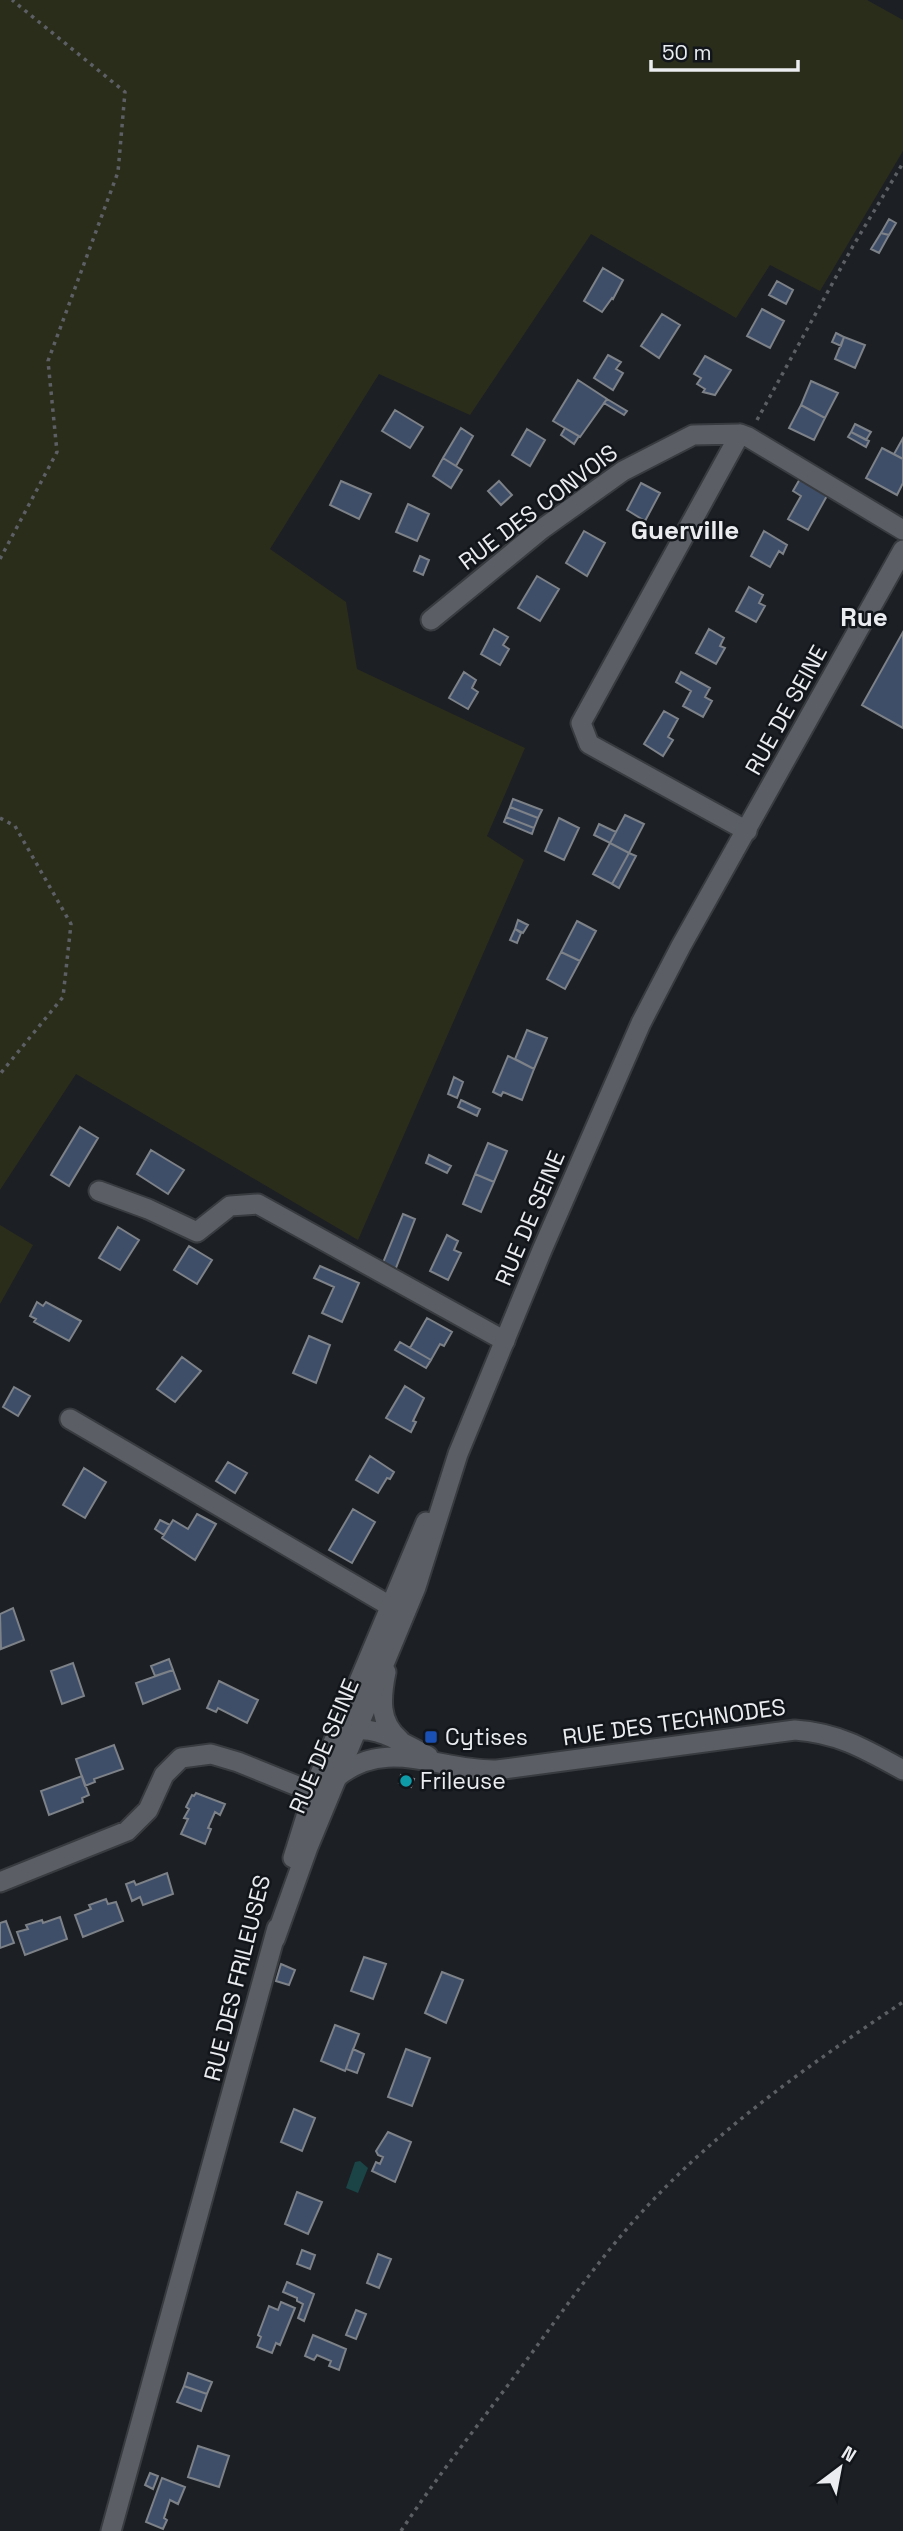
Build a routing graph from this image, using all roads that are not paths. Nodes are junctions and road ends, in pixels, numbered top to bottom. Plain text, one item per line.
1 (744, 435) junction
2 (903, 530) edge
3 (903, 550) edge
4 (431, 620) dead end
5 (747, 831) junction
6 (99, 1191) dead end
7 (505, 1341) junction
8 (70, 1419) dead end
9 (458, 1454) junction
10 (390, 1606) junction
11 (391, 1648) junction
12 (351, 1727) junction
13 (406, 1745) junction
14 (388, 1757) junction
15 (444, 1763) junction
16 (903, 1770) edge
17 (336, 1778) junction
18 (320, 1795) junction
19 (0, 1882) edge
20 (111, 2531) edge

1 - 2 street
1 - 4 street, RUE DES CONVOIS
1 - 5 street
3 - 5 street, RUE DE SEINE
5 - 7 street, RUE DE SEINE
6 - 7 street
7 - 9 street, RUE DE SEINE
8 - 10 street
9 - 10 street, RUE DES FRILEUSES
9 - 11 street, RUE DE SEINE
10 - 12 street, RUE DES FRILEUSES
11 - 12 street, RUE DE SEINE
11 - 13 street
12 - 13 street, RUE DES TECHNODES
12 - 14 street
12 - 17 street, RUE DE SEINE
12 - 18 street, RUE DES FRILEUSES
13 - 15 street, RUE DES TECHNODES
14 - 15 street, RUE DES TECHNODES
14 - 17 street, RUE DES TECHNODES
15 - 16 street, RUE DES TECHNODES
17 - 18 street, RUE DE SEINE
18 - 19 street
18 - 20 street, RUE DES FRILEUSES

